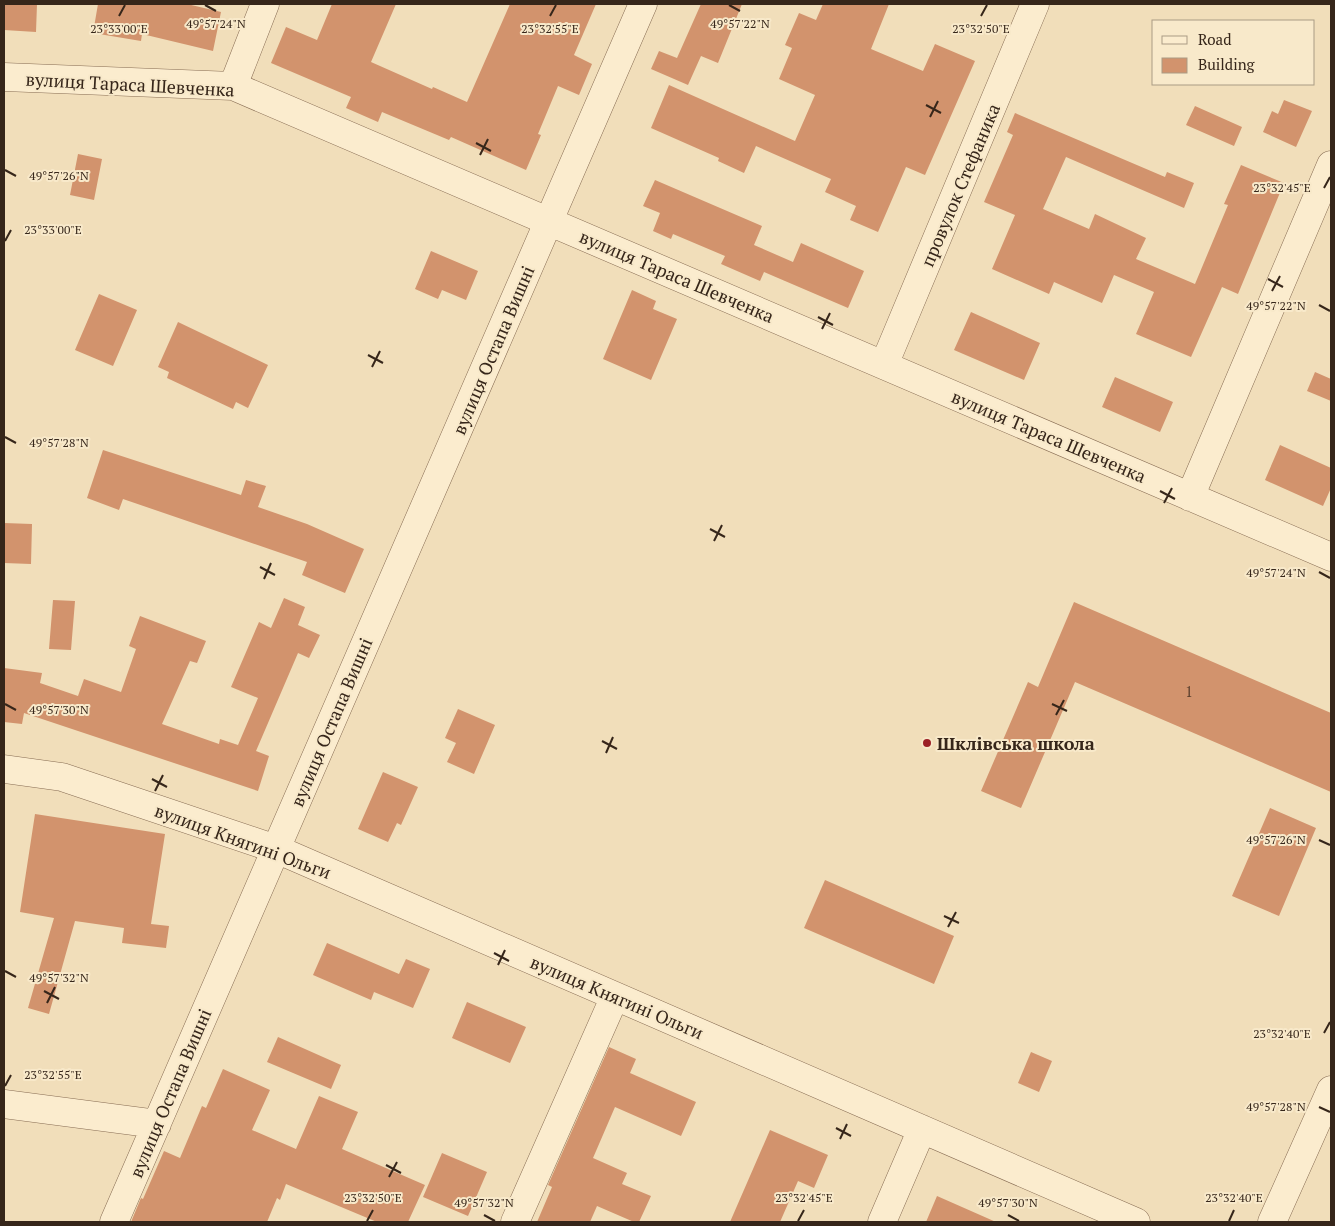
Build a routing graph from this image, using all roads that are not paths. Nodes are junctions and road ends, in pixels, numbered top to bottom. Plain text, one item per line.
1 (265, 4) edge
2 (643, 4) edge
3 (1035, 4) edge
4 (4, 76) edge
5 (233, 86) junction
6 (1331, 165) edge
7 (549, 221) junction
8 (884, 365) junction
9 (1190, 497) junction
10 (1331, 557) edge
11 (4, 769) edge
12 (276, 849) junction
13 (615, 996) junction
14 (1331, 1090) edge
15 (4, 1104) edge
16 (157, 1124) junction
17 (922, 1129) junction
18 (114, 1222) edge
19 (515, 1222) edge
20 (882, 1222) edge
21 (1136, 1222) edge
22 (1272, 1222) edge

1 - 5 street
2 - 7 street, вулиця Остапа Вишні
3 - 8 street, провулок Стефаника
4 - 5 street, вулиця Тараса Шевченка
5 - 7 street, вулиця Тараса Шевченка
6 - 9 street
7 - 8 street, вулиця Тараса Шевченка
7 - 12 street, вулиця Остапа Вишні
8 - 9 street, вулиця Тараса Шевченка
9 - 10 street, вулиця Тараса Шевченка
11 - 12 street, вулиця Княгині Ольги
12 - 13 street, вулиця Княгині Ольги
12 - 16 street, вулиця Остапа Вишні
13 - 17 street, вулиця Княгині Ольги
13 - 19 street
14 - 22 street
15 - 16 street
16 - 18 street, вулиця Остапа Вишні
17 - 20 street
17 - 21 street, вулиця Княгині Ольги

